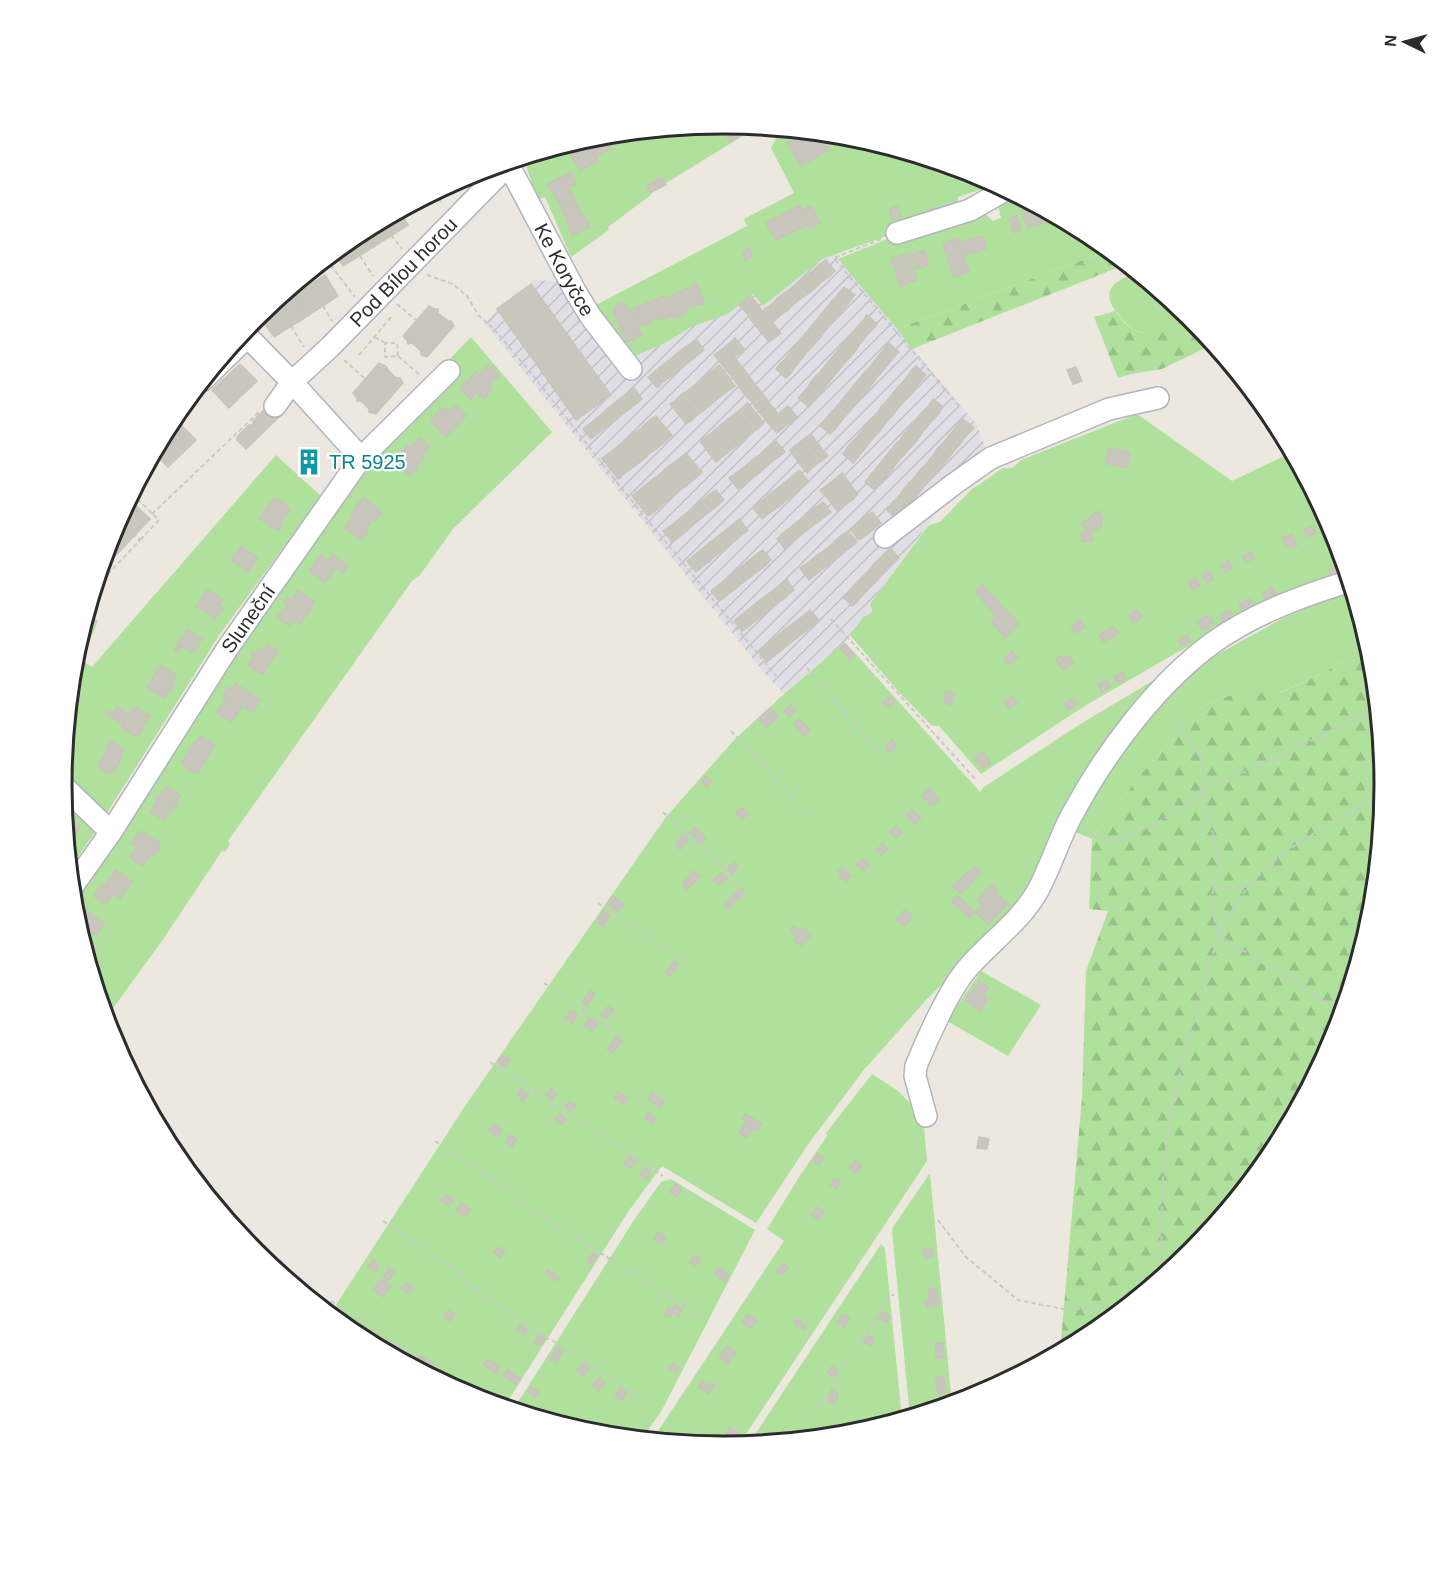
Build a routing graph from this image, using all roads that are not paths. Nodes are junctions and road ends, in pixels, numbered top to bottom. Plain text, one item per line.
1 (513, 168) edge
2 (498, 174) edge
3 (998, 194) edge
4 (897, 233) road end
5 (249, 339) edge
6 (631, 369) dead end
7 (449, 371) dead end
8 (292, 382) junction
9 (1158, 398) dead end
10 (275, 406) road end
11 (361, 458) junction
12 (885, 537) dead end
13 (1342, 584) edge
14 (72, 794) edge
15 (111, 832) junction
16 (79, 877) edge
17 (926, 1116) dead end

1 - 6 street, Ke Koryčce
2 - 8 street, Pod Bílou horou
3 - 4 street
5 - 8 street
7 - 11 street, Sluneční
8 - 10 street, Pod Bílou horou
8 - 11 street
9 - 12 street
11 - 15 street, Sluneční
13 - 17 street
14 - 15 street
15 - 16 street, Sluneční

